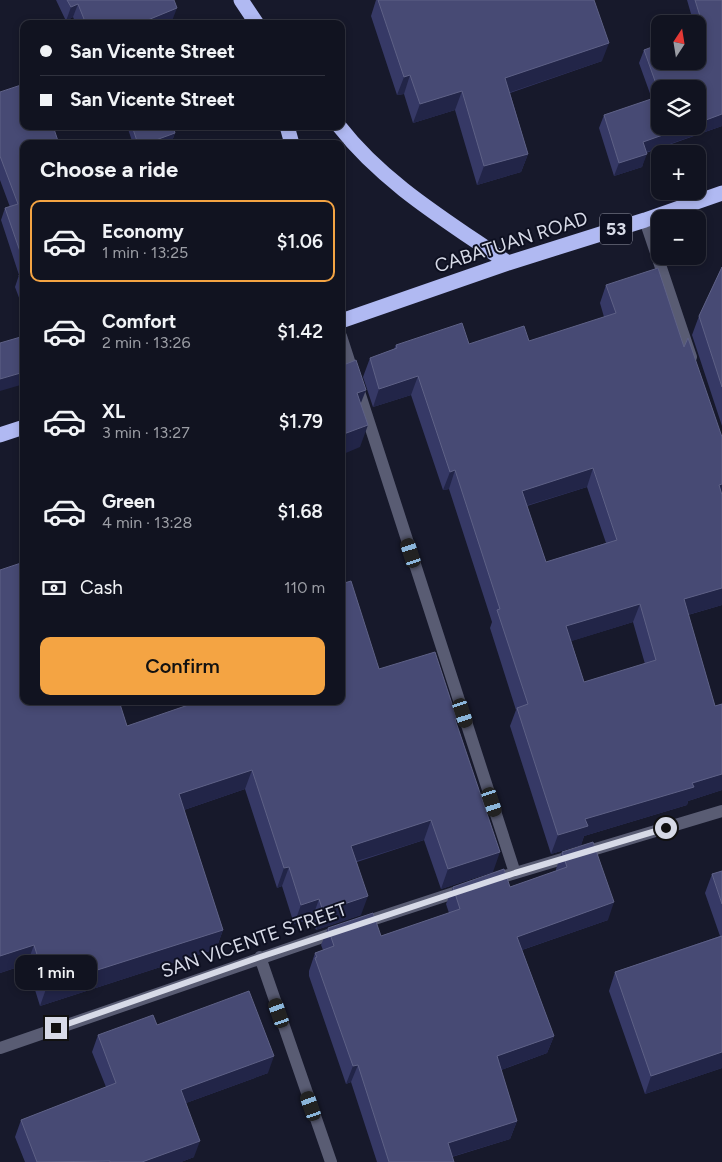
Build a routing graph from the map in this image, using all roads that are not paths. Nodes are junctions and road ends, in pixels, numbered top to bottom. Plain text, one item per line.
1 (241, 0) edge
2 (255, 20) edge
3 (342, 130) edge
4 (722, 193) edge
5 (645, 220) junction
6 (508, 263) junction
7 (345, 320) edge
8 (345, 348) edge
9 (694, 368) edge
10 (20, 428) edge
11 (0, 435) edge
12 (722, 811) edge
13 (515, 873) junction
14 (260, 957) junction
15 (0, 1048) edge
16 (331, 1162) edge

1 - 2 highway
3 - 6 highway
4 - 5 highway, CABATUAN ROAD / 53
5 - 6 highway, CABATUAN ROAD / 53
5 - 9 street
6 - 7 highway, CABATUAN ROAD / 53
8 - 13 street
10 - 11 highway
12 - 13 street, SAN VICENTE STREET
13 - 14 street, SAN VICENTE STREET
14 - 15 street, SAN VICENTE STREET
14 - 16 street

